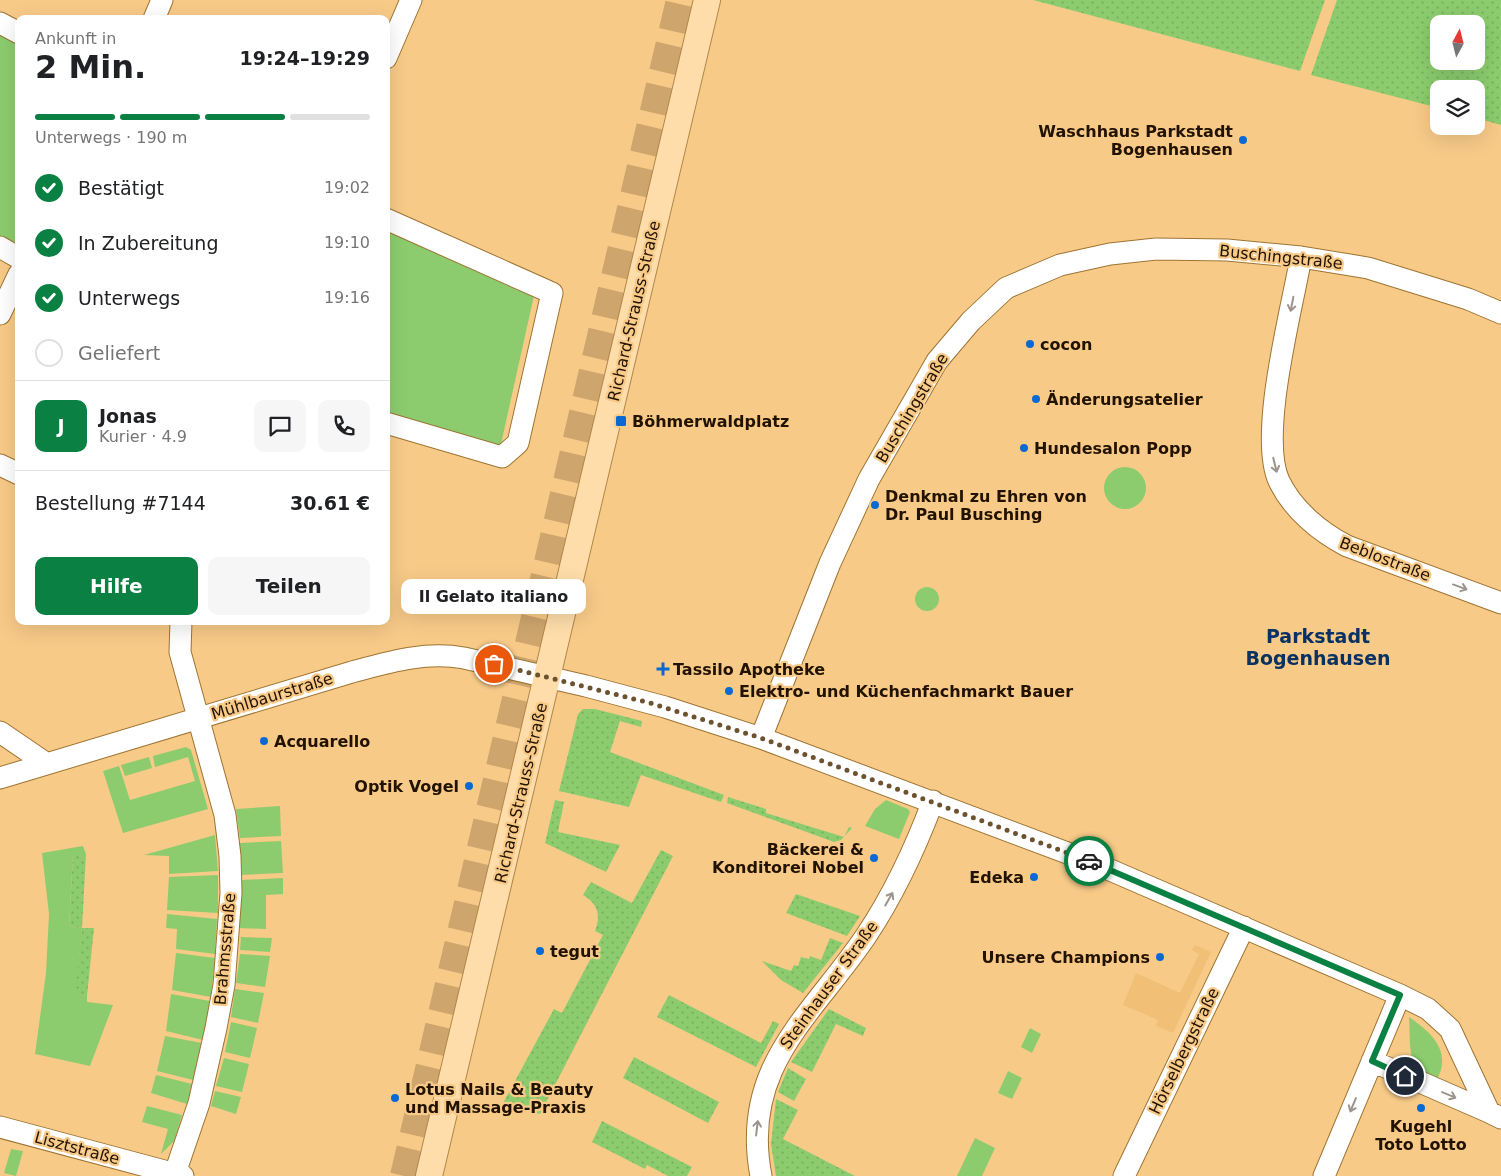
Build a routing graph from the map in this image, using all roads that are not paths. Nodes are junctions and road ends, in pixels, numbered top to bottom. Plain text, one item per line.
1 (162, 0) edge
2 (411, 0) edge
3 (707, 0) edge
4 (156, 15) edge
5 (0, 23) edge
6 (15, 31) edge
7 (390, 49) edge
8 (390, 222) edge
9 (0, 247) edge
10 (15, 256) edge
11 (1301, 256) junction
12 (15, 282) edge
13 (1501, 313) edge
14 (0, 314) edge
15 (390, 424) edge
16 (0, 465) edge
17 (15, 472) edge
18 (1501, 603) edge
19 (181, 625) edge
20 (548, 677) junction
21 (197, 719) junction
22 (0, 732) edge
23 (761, 738) junction
24 (44, 762) junction
25 (0, 778) edge
26 (934, 801) junction
27 (1244, 927) junction
28 (1400, 995) junction
29 (1372, 1061) junction
30 (1495, 1115) edge
31 (0, 1127) edge
32 (177, 1175) edge
33 (429, 1176) edge
34 (761, 1176) edge
35 (1124, 1176) edge
36 (1324, 1176) edge

1 - 4 street
2 - 7 street
3 - 20 main road, Richard-Strauss-Straße
5 - 6 street
8 - 15 street
9 - 10 street
11 - 13 street, Buschingstraße
11 -> 18 street, Beblostraße
11 - 23 street, Buschingstraße
12 - 14 street
16 - 17 street
19 - 21 street, Brahmsstraße
20 - 21 street, Mühlbaurstraße
20 - 23 street, Mühlbaurstraße
20 - 33 main road, Richard-Strauss-Straße
21 - 24 street, Mühlbaurstraße
21 - 32 street, Brahmsstraße
22 - 24 street
23 - 26 street, Mühlbaurstraße
24 - 25 street, Mühlbaurstraße
26 - 27 street, Mühlbaurstraße
34 -> 26 street, Steinhauser Straße
27 - 28 street, Mühlbaurstraße
27 - 35 street, Hörselbergstraße
28 - 29 street
28 - 30 street, Mühlbaurstraße
29 -> 30 street
29 -> 36 street
31 - 32 street, Lisztstraße

